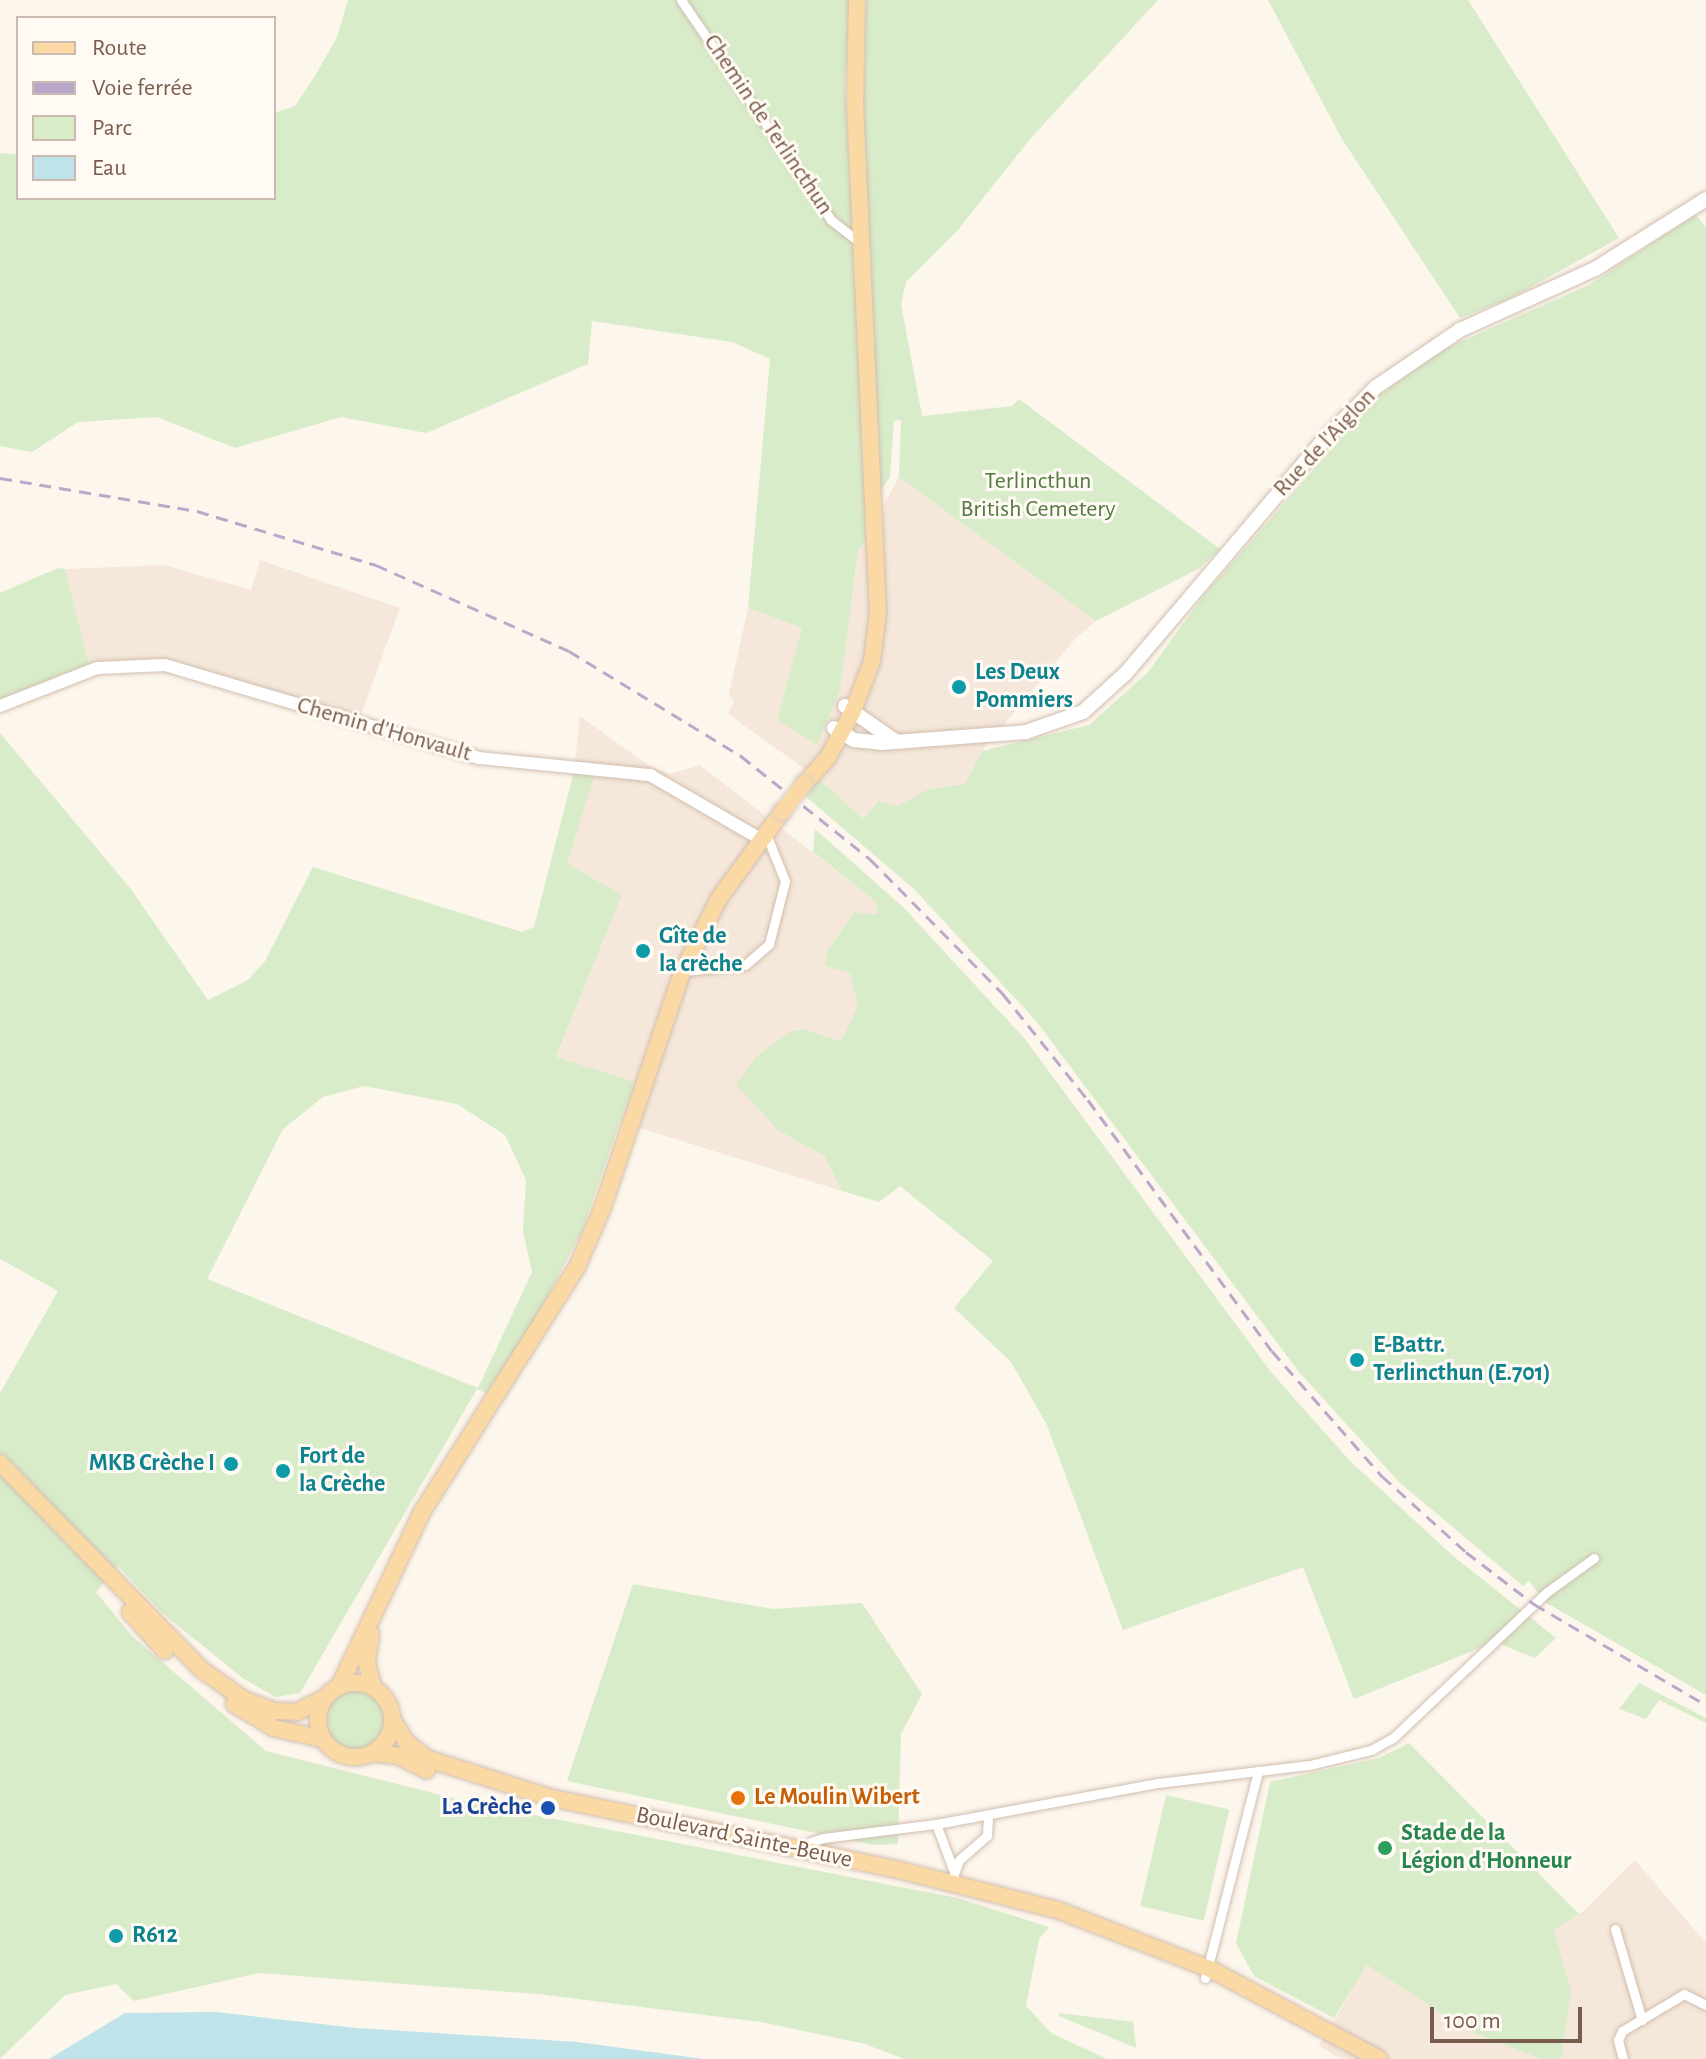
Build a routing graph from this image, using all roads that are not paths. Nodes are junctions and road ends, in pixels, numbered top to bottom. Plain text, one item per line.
1 (681, 0) edge
2 (857, 0) edge
3 (1706, 199) edge
4 (862, 244) junction
5 (0, 706) edge
6 (849, 708) junction
7 (838, 731) junction
8 (895, 740) junction
9 (764, 837) junction
10 (683, 971) junction
11 (0, 1463) edge
12 (406, 1542) junction
13 (81, 1545) junction
14 (1594, 1558) dead end
15 (339, 1687) junction
16 (373, 1687) junction
17 (325, 1698) junction
18 (393, 1720) junction
19 (323, 1739) junction
20 (372, 1753) junction
21 (1258, 1771) junction
22 (500, 1782) junction
23 (988, 1815) junction
24 (936, 1824) junction
25 (808, 1851) junction
26 (952, 1877) junction
27 (1615, 1929) dead end
28 (1207, 1974) junction
29 (1706, 2005) edge
30 (1642, 2020) junction
31 (1365, 2059) edge
32 (1379, 2059) edge
33 (1623, 2059) edge

1 - 4 street, Chemin de Terlincthun
2 - 4 main road
3 - 8 main road, Rue de l'Aiglon
4 - 6 main road
5 - 9 street, Chemin d'Honvault
6 - 7 main road
6 - 8 main road
7 - 8 main road, Rue de l'Aiglon
7 - 9 main road, bridge
9 - 10 main road
9 - 10 street
10 - 12 main road
11 - 13 main road
12 - 15 main road
12 - 16 main road
13 - 17 main road
13 - 19 main road
14 - 21 street
15 - 16 main road
15 - 17 main road
16 - 18 main road
17 - 19 main road
18 - 20 main road
18 - 22 main road
19 - 20 main road
20 - 22 main road
21 - 23 street
21 - 28 street
22 - 25 main road, Boulevard Sainte-Beuve
23 - 24 street
23 - 26 street
24 - 25 street
24 - 26 street
25 - 26 main road, Boulevard Sainte-Beuve
26 - 28 main road, Boulevard Sainte-Beuve
27 - 30 street
28 - 31 main road, Boulevard Sainte-Beuve
28 - 32 main road, Boulevard Sainte-Beuve
29 - 30 street
30 - 33 street

